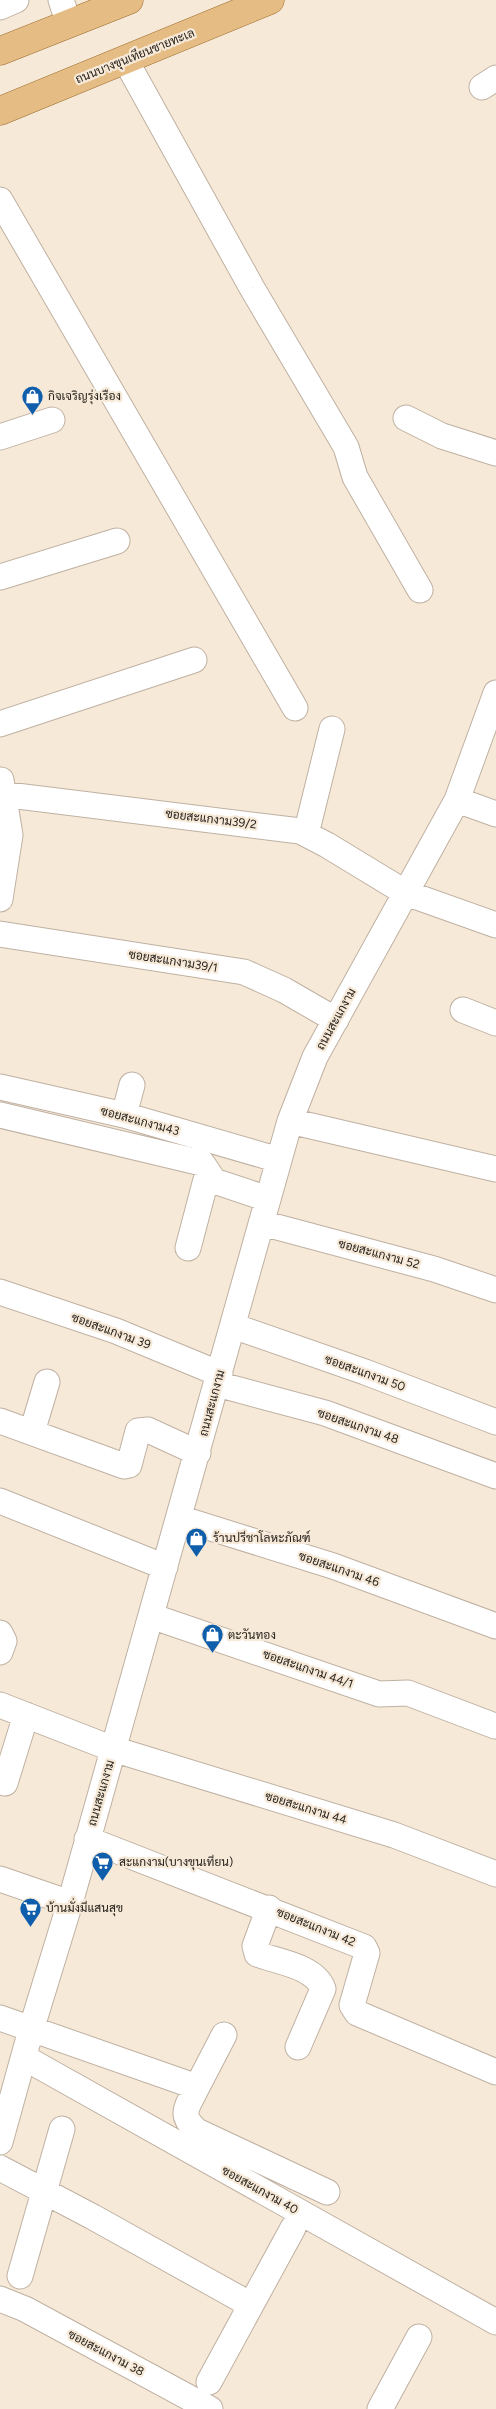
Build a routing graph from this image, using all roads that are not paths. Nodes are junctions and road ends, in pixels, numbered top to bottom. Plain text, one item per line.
1 (16, 0) edge
2 (129, 0) edge
3 (270, 0) edge
4 (0, 7) edge
5 (65, 12) edge
6 (0, 51) edge
7 (126, 61) junction
8 (0, 111) edge
9 (0, 200) edge
10 (406, 418) dead end
11 (52, 420) dead end
12 (0, 436) edge
13 (496, 453) edge
14 (117, 541) dead end
15 (0, 577) edge
16 (420, 590) dead end
17 (194, 660) dead end
18 (496, 693) edge
19 (295, 708) dead end
20 (0, 724) edge
21 (332, 729) dead end
22 (1, 789) edge
23 (457, 800) junction
24 (496, 813) edge
25 (306, 834) junction
26 (406, 893) junction
27 (0, 899) edge
28 (496, 925) edge
29 (0, 934) edge
30 (463, 1010) dead end
31 (336, 1020) junction
32 (496, 1022) edge
33 (132, 1084) dead end
34 (0, 1087) edge
35 (0, 1115) edge
36 (124, 1116) junction
37 (290, 1120) junction
38 (279, 1160) junction
39 (496, 1170) edge
40 (208, 1172) junction
41 (268, 1199) junction
42 (262, 1223) junction
43 (188, 1248) dead end
44 (496, 1290) edge
45 (0, 1292) edge
46 (233, 1326) junction
47 (218, 1379) junction
48 (47, 1382) dead end
49 (0, 1421) edge
50 (496, 1422) edge
51 (32, 1432) junction
52 (198, 1453) junction
53 (496, 1476) edge
54 (0, 1501) edge
55 (179, 1518) junction
56 (165, 1567) junction
57 (151, 1616) junction
58 (496, 1626) edge
59 (0, 1632) edge
60 (0, 1652) edge
61 (0, 1705) edge
62 (26, 1715) junction
63 (495, 1726) edge
64 (113, 1749) junction
65 (5, 1783) dead end
66 (87, 1839) junction
67 (496, 1874) edge
68 (0, 1879) edge
69 (70, 1903) junction
70 (269, 1908) junction
71 (0, 2018) edge
72 (31, 2030) junction
73 (224, 2035) dead end
74 (298, 2047) dead end
75 (25, 2058) junction
76 (496, 2072) edge
77 (197, 2087) junction
78 (62, 2128) dead end
79 (0, 2142) edge
80 (0, 2168) edge
81 (45, 2190) junction
82 (327, 2192) dead end
83 (293, 2228) dead end
84 (20, 2276) dead end
85 (0, 2299) edge
86 (251, 2305) junction
87 (496, 2322) edge
88 (419, 2337) dead end
89 (209, 2382) dead end
90 (210, 2409) edge
91 (380, 2409) edge

1 - 4 street
2 - 5 main road
3 - 7 main road, ถนนบางขุนเทียนชายทะเล
5 - 6 main road
7 - 8 main road, ถนนบางขุนเทียนชายทะเล
7 - 16 street
9 - 19 street
10 - 13 street
11 - 12 street
14 - 15 street
17 - 20 street
18 - 23 street, ถนนสะแกงาม
21 - 25 street
22 - 25 street, ซอยสะแกงาม39/2
22 - 27 street
23 - 24 street
23 - 26 street, ถนนสะแกงาม
25 - 26 street, ซอยสะแกงาม39/2
26 - 28 street, ซอยสะแกงาม39/2
26 - 31 street, ถนนสะแกงาม
29 - 31 street, ซอยสะแกงาม39/1
30 - 32 street
31 - 37 street, ถนนสะแกงาม
33 - 36 street
34 - 36 street, ซอยสะแกงาม43
35 - 40 street
36 - 38 street, ซอยสะแกงาม43
37 - 38 street, ถนนสะแกงาม
37 - 39 street
38 - 41 street, ถนนสะแกงาม
40 - 41 street
40 - 43 street
41 - 42 street, ถนนสะแกงาม
42 - 44 street, ซอยสะแกงาม 52
42 - 46 street, ถนนสะแกงาม
45 - 47 street, ซอยสะแกงาม 39
46 - 47 street, ถนนสะแกงาม
46 - 50 street, ซอยสะแกงาม 50
47 - 52 street, ถนนสะแกงาม
47 - 53 street, ซอยสะแกงาม 48
48 - 51 street
49 - 51 street
51 - 52 street
52 - 55 street, ถนนสะแกงาม
54 - 56 street
55 - 56 street, ถนนสะแกงาม
55 - 58 street, ซอยสะแกงาม 46
56 - 57 street, ถนนสะแกงาม
57 - 63 street, ซอยสะแกงาม 44/1
57 - 64 street, ถนนสะแกงาม
59 - 60 street
61 - 62 street, ซอยสะแกงาม 44
62 - 64 street, ซอยสะแกงาม 44
62 - 65 street
64 - 66 street, ถนนสะแกงาม
64 - 67 street, ซอยสะแกงาม 44
66 - 69 street, ถนนสะแกงาม
66 - 70 street, ซอยสะแกงาม 42
68 - 69 street
69 - 72 street, ถนนสะแกงาม
70 - 74 street
70 - 76 street, ซอยสะแกงาม 42
71 - 72 street
72 - 75 street, ถนนสะแกงาม
72 - 77 street
73 - 77 street
75 - 79 street, ถนนสะแกงาม
75 - 87 street, ซอยสะแกงาม 40
77 - 82 street
78 - 81 street
80 - 81 street
81 - 84 street
81 - 86 street
83 - 86 street
85 - 90 street, ซอยสะแกงาม 38
86 - 89 street
88 - 91 street

